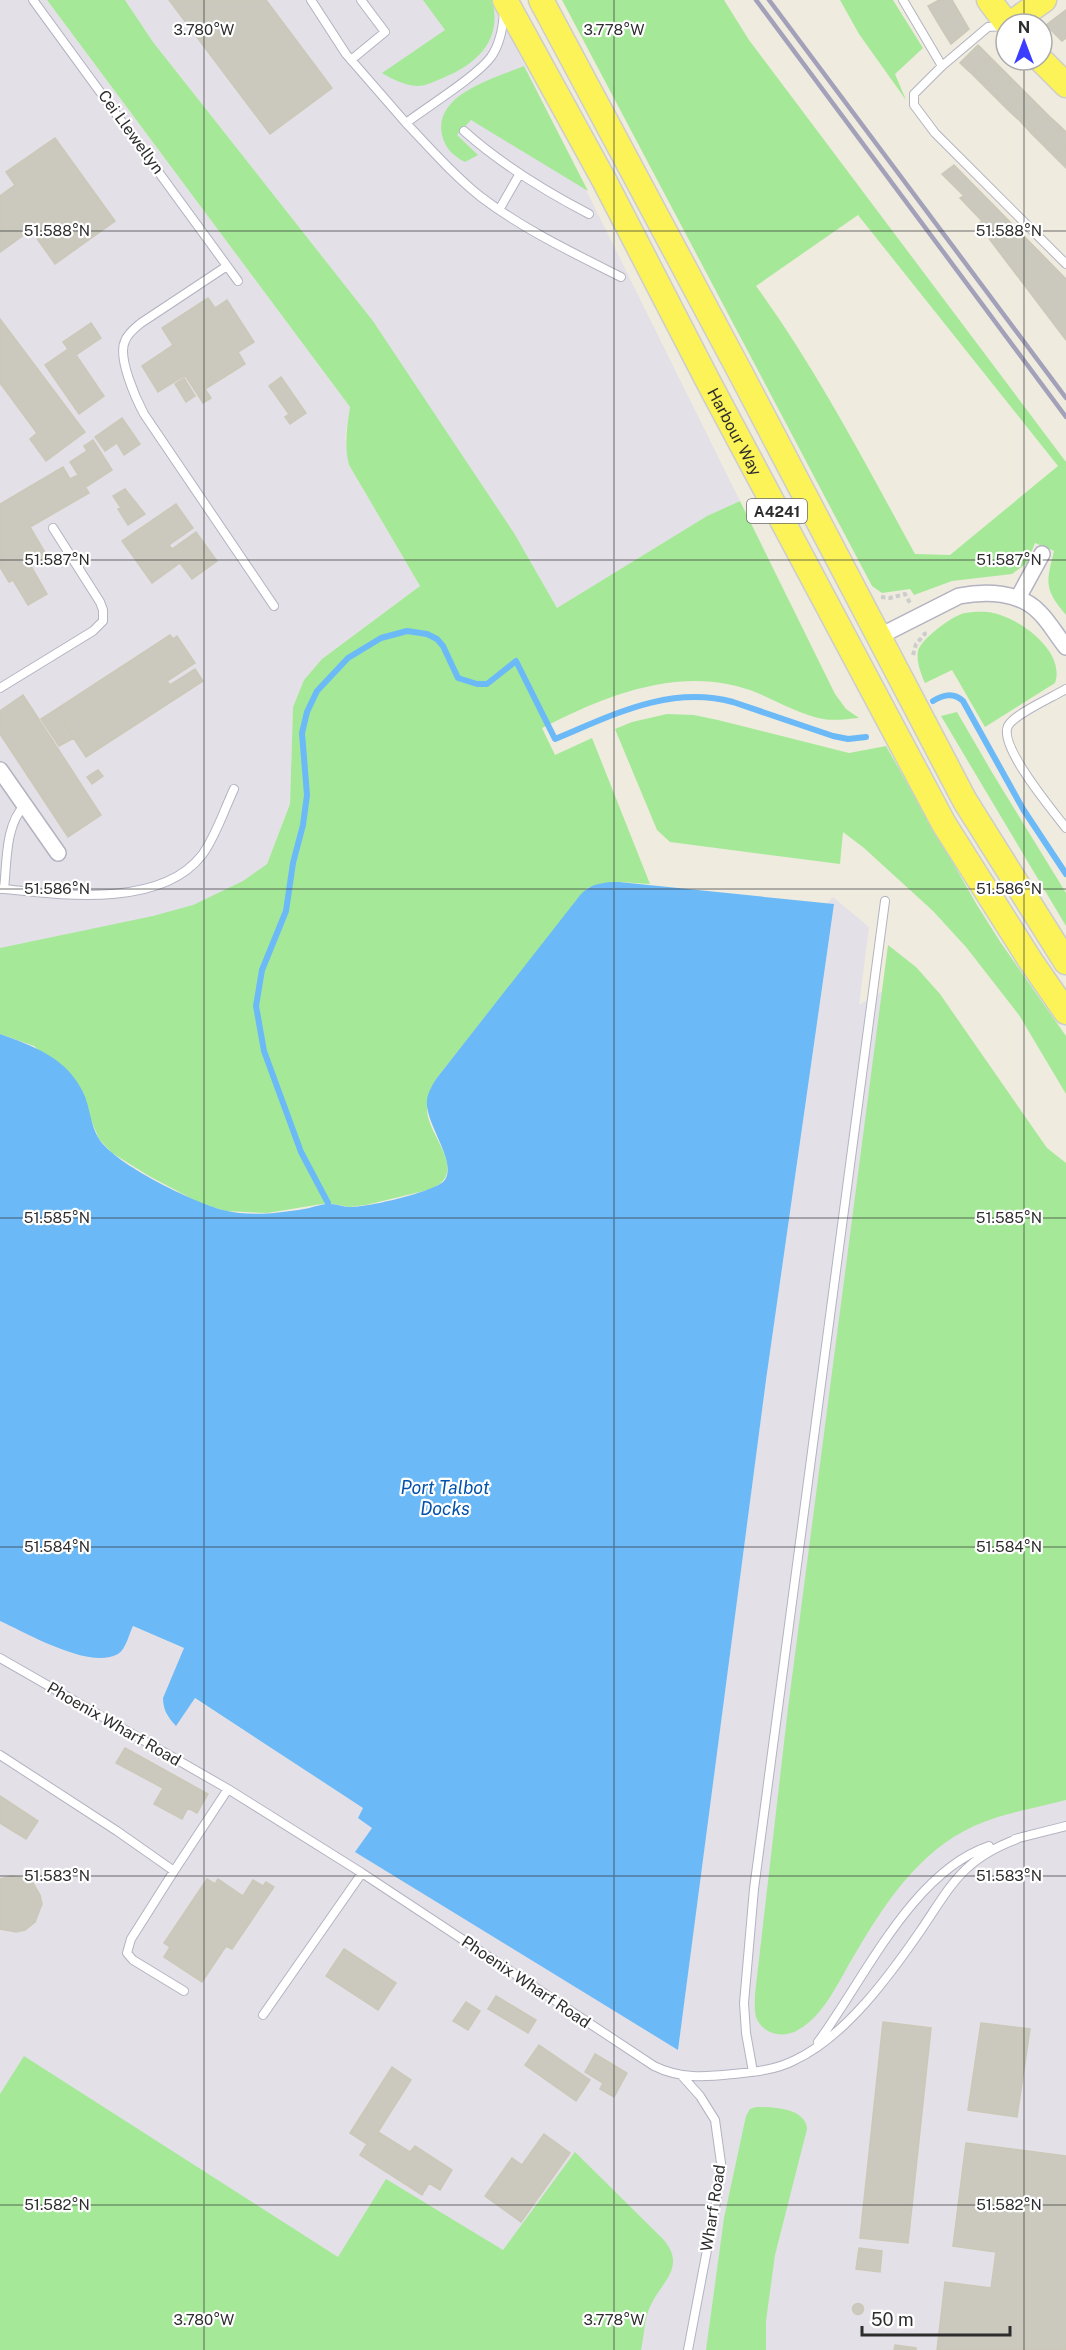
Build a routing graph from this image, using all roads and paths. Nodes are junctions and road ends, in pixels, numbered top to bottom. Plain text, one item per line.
1 (33, 0) edge
2 (311, 0) edge
3 (361, 0) edge
4 (505, 0) edge
5 (541, 0) edge
6 (903, 0) edge
7 (1044, 0) edge
8 (1026, 12) edge
9 (994, 26) edge
10 (351, 60) junction
11 (942, 66) junction
12 (1053, 72) edge
13 (1066, 86) edge
14 (405, 123) junction
15 (464, 131) dead end
16 (519, 175) junction
17 (499, 210) junction
18 (589, 214) dead end
19 (1066, 264) edge
20 (227, 266) junction
21 (621, 277) dead end
22 (238, 281) dead end
23 (53, 528) dead end
24 (1042, 554) dead end
25 (1018, 598) junction
26 (274, 606) dead end
27 (878, 637) junction
28 (1066, 647) edge
29 (0, 688) edge
30 (1066, 689) edge
31 (0, 770) edge
32 (234, 789) dead end
33 (25, 805) junction
34 (1066, 828) edge
35 (58, 853) dead end
36 (2, 889) edge
37 (885, 902) dead end
38 (1066, 962) edge
39 (1066, 1012) edge
40 (0, 1658) edge
41 (0, 1755) edge
42 (228, 1789) junction
43 (1066, 1826) edge
44 (1017, 1839) junction
45 (174, 1871) junction
46 (362, 1873) junction
47 (184, 1991) dead end
48 (263, 2015) dead end
49 (805, 2055) junction
50 (753, 2072) junction
51 (683, 2077) junction
52 (688, 2350) edge

1 - 20 lane, Cei Llewellyn
2 - 10 lane
3 - 10 lane
4 - 14 lane
4 - 39 main road, Harbour Way / A4241
5 - 27 main road, Harbour Way / A4241
6 - 11 lane
7 - 8 main road
9 - 11 lane
10 - 14 lane
11 - 19 lane
12 - 13 main road
14 - 17 lane
15 - 16 lane
16 - 17 lane
16 - 18 lane
17 - 21 lane
20 - 22 lane, Cei Llewellyn
20 - 26 lane
23 - 29 lane
24 - 25 street
25 - 27 street
25 - 28 street
27 - 38 main road, Harbour Way / A4241
30 - 34 lane
31 - 33 street
32 - 36 lane
33 - 35 street
33 - 36 lane
37 - 50 lane
40 - 42 lane, Phoenix Wharf Road
41 - 45 lane
42 - 45 lane
42 - 46 lane, Phoenix Wharf Road
43 - 44 lane
44 - 49 lane, Phoenix Wharf Road
44 - 49 lane
45 - 47 lane
46 - 48 lane
46 - 51 lane, Phoenix Wharf Road
49 - 50 lane, Phoenix Wharf Road
50 - 51 lane, Phoenix Wharf Road
51 - 52 lane, Wharf Road

